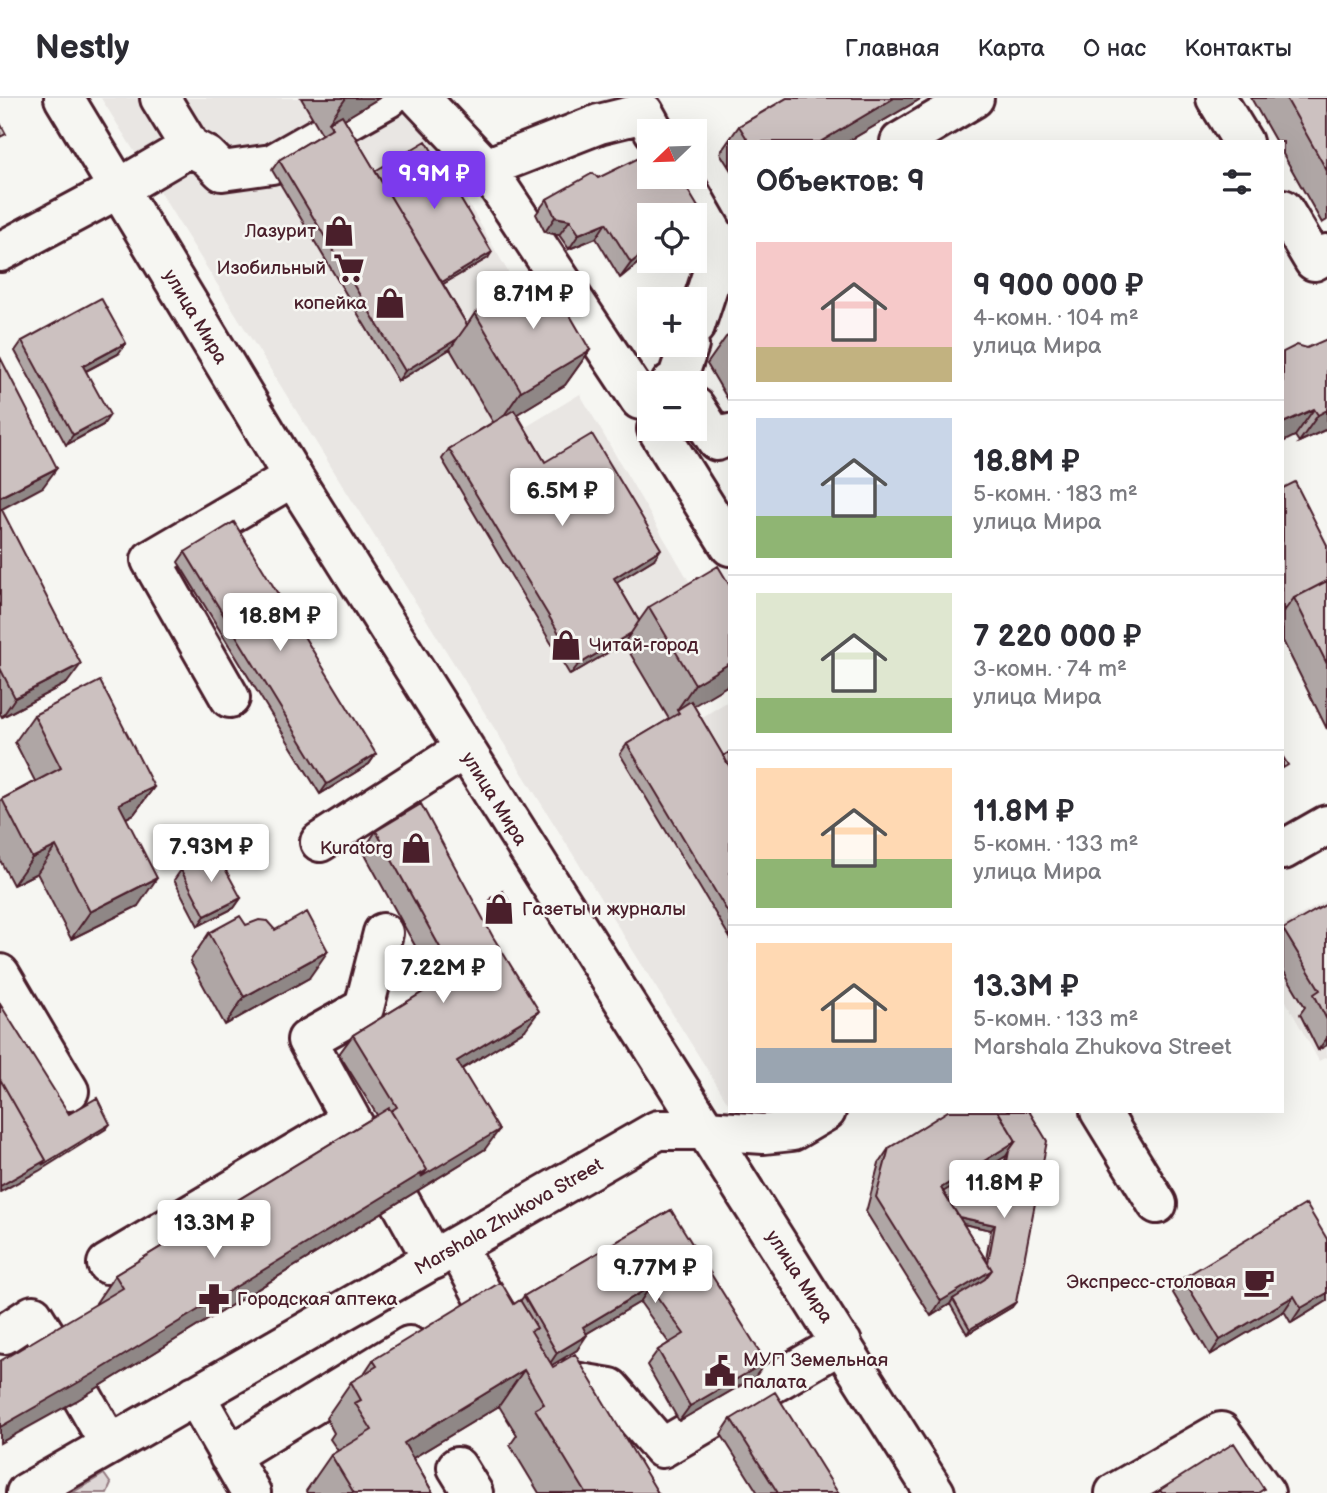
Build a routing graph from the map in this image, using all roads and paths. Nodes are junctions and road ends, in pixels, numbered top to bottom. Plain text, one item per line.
1 (64, 98) edge
2 (160, 98) edge
3 (388, 98) edge
4 (420, 98) edge
5 (974, 98) edge
6 (1216, 98) edge
7 (656, 114) edge
8 (903, 140) edge
9 (1241, 140) edge
10 (190, 147) junction
11 (486, 168) junction
12 (118, 189) junction
13 (689, 189) edge
14 (1284, 211) edge
15 (726, 244) edge
16 (0, 252) edge
17 (1327, 254) edge
18 (707, 294) edge
19 (649, 371) edge
20 (707, 431) edge
21 (728, 435) edge
22 (687, 441) edge
23 (293, 477) junction
24 (728, 541) edge
25 (230, 698) dead end
26 (463, 750) junction
27 (1327, 825) edge
28 (320, 842) dead end
29 (1284, 849) edge
30 (383, 933) dead end
31 (0, 974) edge
32 (69, 1091) dead end
33 (823, 1113) edge
34 (1101, 1113) edge
35 (705, 1130) junction
36 (400, 1201) edge
37 (1157, 1204) dead end
38 (445, 1254) junction
39 (107, 1264) dead end
40 (485, 1299) junction
41 (4, 1334) dead end
42 (842, 1343) junction
43 (53, 1347) edge
44 (195, 1395) junction
45 (82, 1396) edge
46 (110, 1445) junction
47 (229, 1456) junction
48 (26, 1493) edge
49 (251, 1493) edge
50 (935, 1493) edge
51 (1115, 1493) edge
52 (1265, 1493) edge

1 - 12 main road, улица Мира
2 - 10 main road
3 - 10 main road
4 - 11 main road
5 - 8 main road
6 - 9 main road
7 - 11 main road
10 - 12 main road
11 - 19 main road
12 - 16 main road
12 - 23 main road, улица Мира
13 - 15 main road
14 - 17 main road
15 - 18 main road
20 - 21 main road
22 - 24 main road
23 - 25 main road
23 - 26 main road, улица Мира
26 - 28 main road
26 - 35 main road, улица Мира
27 - 29 main road
30 - 39 main road
31 - 32 main road
33 - 35 main road, Marshala Zhukova Street
34 - 37 main road
35 - 38 main road, Marshala Zhukova Street
35 - 42 main road, улица Мира
36 - 38 main road
38 - 40 main road
38 - 44 main road, Marshala Zhukova Street
40 - 42 main road
40 - 47 main road
41 - 43 main road
42 - 50 main road, улица Мира
44 - 46 main road, Marshala Zhukova Street
44 - 47 main road
45 - 46 main road
46 - 48 main road, Marshala Zhukova Street
47 - 49 main road
51 - 52 main road

